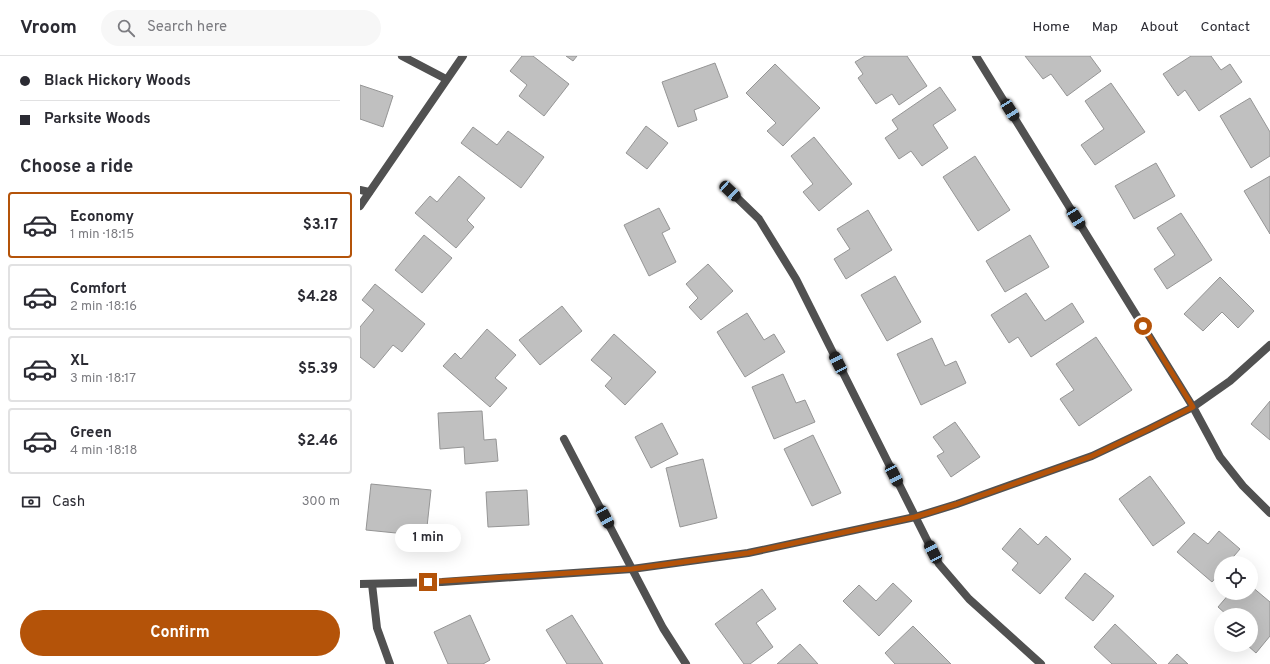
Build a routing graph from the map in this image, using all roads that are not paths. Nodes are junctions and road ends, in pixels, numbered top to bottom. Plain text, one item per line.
1 (402, 56) edge
2 (463, 56) edge
3 (976, 56) edge
4 (446, 79) junction
5 (360, 190) edge
6 (730, 191) dead end
7 (369, 192) junction
8 (360, 206) edge
9 (1270, 345) edge
10 (1193, 407) junction
11 (564, 440) dead end
12 (1270, 512) edge
13 (915, 517) junction
14 (632, 569) junction
15 (360, 584) edge
16 (372, 584) junction
17 (390, 664) edge
18 (686, 664) edge
19 (1041, 664) edge

1 - 4 street
2 - 4 street
3 - 10 street
4 - 7 street
5 - 7 street
6 - 13 street
7 - 8 street
9 - 10 street
10 - 12 street
10 - 13 street
11 - 14 street
13 - 14 street
13 - 19 street
14 - 16 street
14 - 18 street
15 - 16 street
16 - 17 street

